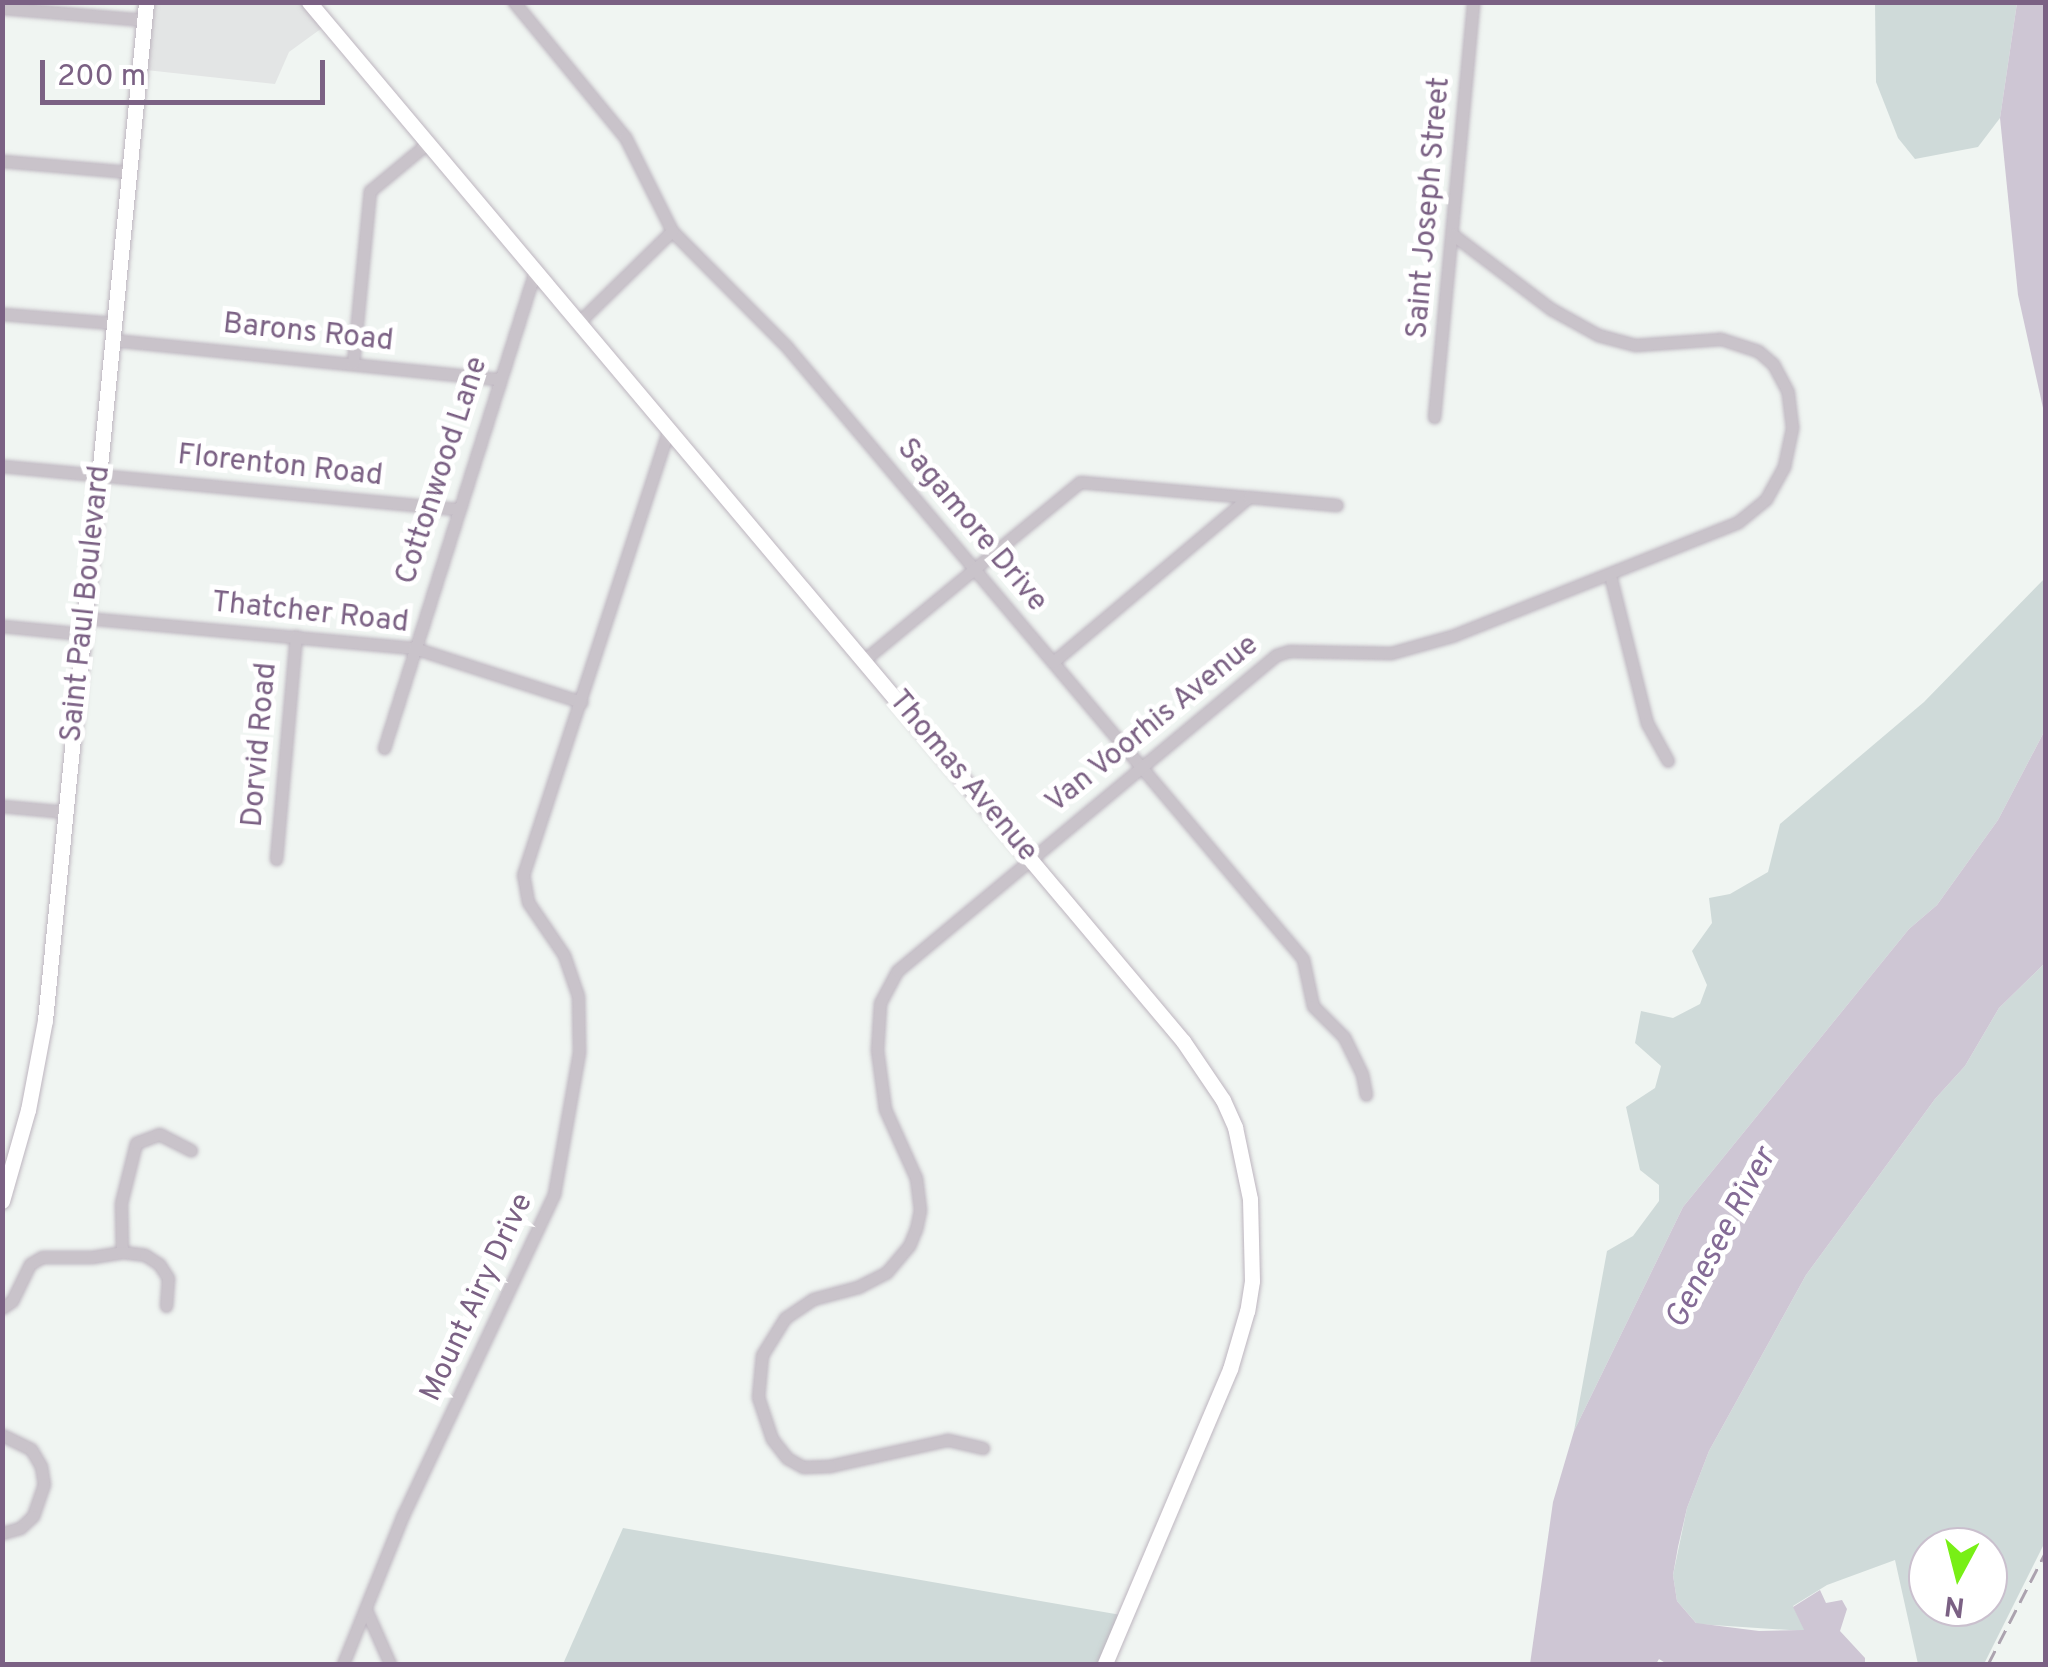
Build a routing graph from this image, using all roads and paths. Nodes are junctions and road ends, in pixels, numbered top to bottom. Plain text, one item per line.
1 (146, 2) edge
2 (309, 2) edge
3 (514, 2) edge
4 (1473, 2) edge
5 (2, 8) edge
6 (144, 20) junction
7 (429, 142) junction
8 (2, 161) edge
9 (130, 172) junction
10 (672, 231) junction
11 (1453, 234) junction
12 (536, 268) junction
13 (2, 314) edge
14 (580, 321) junction
15 (114, 332) junction
16 (352, 363) junction
17 (499, 379) junction
18 (1434, 417) dead end
19 (670, 428) junction
20 (2, 466) edge
21 (100, 474) junction
22 (1249, 496) junction
23 (1337, 505) dead end
24 (456, 509) junction
25 (974, 568) junction
26 (1610, 575) junction
27 (2, 626) edge
28 (84, 626) junction
29 (296, 636) junction
30 (414, 648) junction
31 (864, 660) junction
32 (1053, 662) junction
33 (581, 702) junction
34 (384, 748) dead end
35 (1668, 761) dead end
36 (1140, 765) junction
37 (2, 806) edge
38 (66, 812) junction
39 (1029, 858) junction
40 (276, 859) dead end
41 (1366, 1095) dead end
42 (190, 1150) dead end
43 (2, 1201) edge
44 (122, 1252) junction
45 (166, 1306) dead end
46 (2, 1308) edge
47 (2, 1435) edge
48 (983, 1448) dead end
49 (2, 1533) edge
50 (367, 1612) junction
51 (343, 1664) edge
52 (390, 1664) edge
53 (1105, 1664) edge

1 - 6 main road, Saint Paul Boulevard
2 - 7 main road, Thomas Avenue
3 - 10 street, Sagamore Drive
4 - 11 street, Saint Joseph Street
5 - 6 street
6 - 9 main road, Saint Paul Boulevard
7 - 12 main road, Thomas Avenue
7 - 16 street
8 - 9 street
9 - 15 main road, Saint Paul Boulevard
10 - 14 street
10 - 25 street, Sagamore Drive
11 - 18 street, Saint Joseph Street
11 - 26 street, Van Voorhis Avenue
12 - 14 main road, Thomas Avenue
12 - 17 street, Cottonwood Lane
13 - 15 street, Barons Road
14 - 19 main road, Thomas Avenue
15 - 16 street, Barons Road
15 - 21 main road, Saint Paul Boulevard
16 - 17 street, Barons Road
17 - 24 street, Cottonwood Lane
19 - 31 main road, Thomas Avenue
19 - 33 street, Mount Airy Drive
20 - 21 street, Florenton Road
21 - 24 street, Florenton Road
21 - 28 main road, Saint Paul Boulevard
22 - 23 street
22 - 25 street
22 - 32 street
24 - 30 street, Cottonwood Lane
25 - 31 street
25 - 32 street, Sagamore Drive
26 - 35 street
26 - 36 street, Van Voorhis Avenue
27 - 28 street, Thatcher Road
28 - 29 street, Thatcher Road
28 - 38 main road, Saint Paul Boulevard
29 - 30 street, Thatcher Road
29 - 40 street, Dorvid Road
30 - 33 street, Thatcher Road
30 - 34 street, Cottonwood Lane
31 - 39 main road, Thomas Avenue
32 - 36 street, Sagamore Drive
33 - 50 street, Mount Airy Drive
36 - 39 street, Van Voorhis Avenue
36 - 41 street, Sagamore Drive
37 - 38 street
38 - 43 main road, Saint Paul Boulevard
39 - 48 street, Van Voorhis Avenue
39 - 53 main road, Thomas Avenue
42 - 44 street
44 - 45 street
44 - 46 street
47 - 49 street
50 - 51 street, Mount Airy Drive
50 - 52 street

